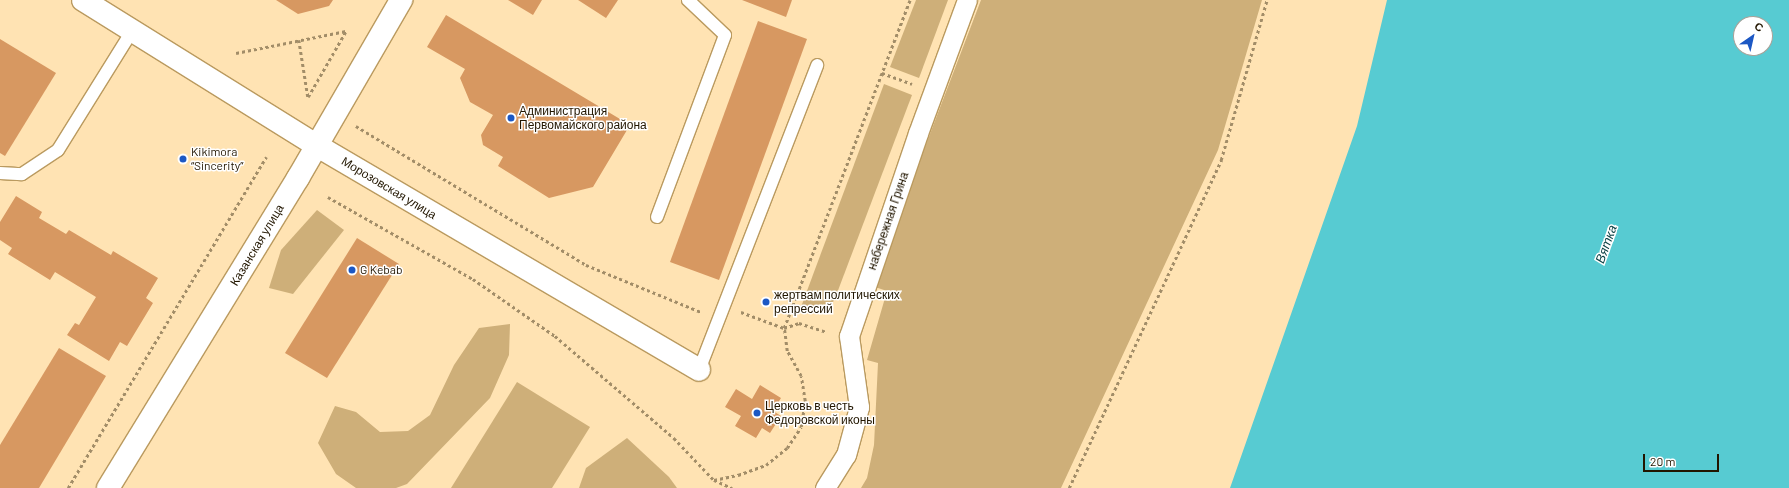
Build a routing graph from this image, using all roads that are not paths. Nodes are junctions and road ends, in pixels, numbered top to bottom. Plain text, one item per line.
1 (83, 0) edge
2 (401, 0) edge
3 (688, 0) edge
4 (967, 0) edge
5 (132, 31) junction
6 (817, 65) dead end
7 (316, 145) junction
8 (0, 173) edge
9 (657, 217) dead end
10 (699, 370) joint
11 (108, 488) edge
12 (825, 488) edge

1 - 5 street, Морозовская улица
2 - 7 street, Казанская улица
3 - 9 lane
4 - 12 street, набережная Грина
5 - 7 street, Морозовская улица
5 - 8 lane
6 - 10 lane
7 - 10 street, Морозовская улица
7 - 11 street, Казанская улица

